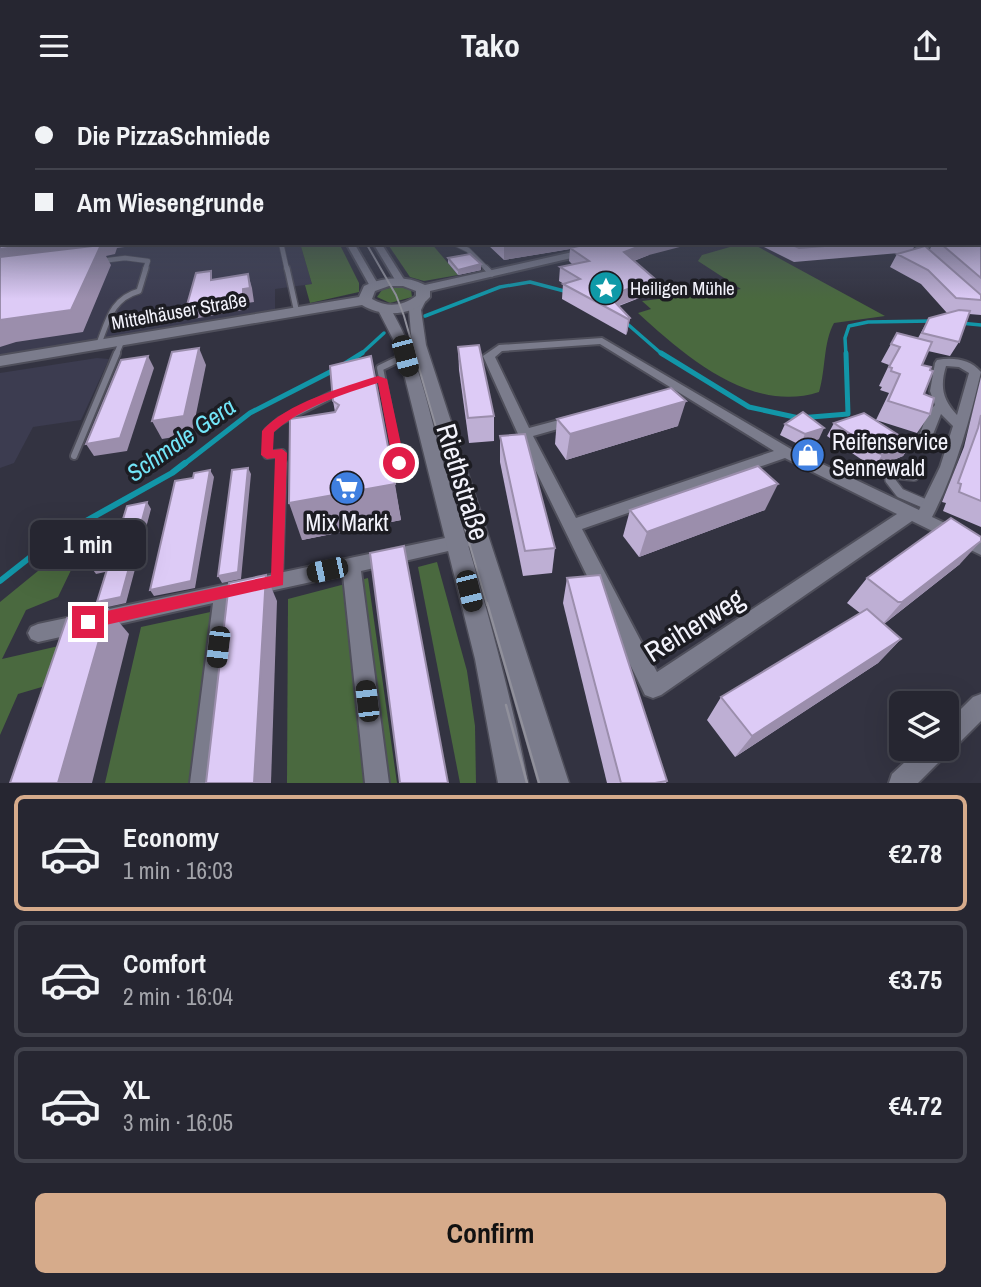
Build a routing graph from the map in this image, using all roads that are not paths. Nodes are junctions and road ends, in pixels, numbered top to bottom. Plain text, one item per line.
1 (281, 245) edge
2 (351, 245) edge
3 (377, 245) edge
4 (458, 245) edge
5 (472, 245) edge
6 (610, 245) edge
7 (939, 245) edge
8 (590, 247) edge
9 (468, 250) junction
10 (88, 263) edge
11 (935, 266) edge
12 (492, 274) junction
13 (400, 281) junction
14 (374, 286) junction
15 (365, 300) junction
16 (418, 306) junction
17 (297, 313) junction
18 (390, 321) junction
19 (121, 343) junction
20 (98, 346) junction
21 (405, 356) junction
22 (0, 361) edge
23 (382, 379) junction
24 (371, 382) edge
25 (349, 389) edge
26 (940, 407) junction
27 (589, 416) edge
28 (960, 425) junction
29 (525, 434) junction
30 (925, 439) dead end
31 (294, 450) edge
32 (786, 452) junction
33 (282, 453) junction
34 (74, 456) dead end
35 (399, 463) dead end
36 (914, 476) dead end
37 (921, 514) junction
38 (572, 526) junction
39 (468, 540) junction
40 (981, 548) edge
41 (351, 565) junction
42 (278, 581) junction
43 (224, 593) junction
44 (64, 627) junction
45 (38, 632) dead end
46 (55, 653) edge
47 (981, 705) edge
48 (959, 727) edge
49 (924, 761) edge
50 (202, 783) edge
51 (377, 783) edge
52 (513, 783) edge
53 (554, 783) edge
54 (901, 783) edge

1 - 17 lane
2 - 14 street
3 - 13 street
4 - 9 lane
5 - 9 lane
6 - 8 main road
7 - 11 street
8 - 12 main road
9 - 12 lane
10 - 20 lane
12 - 16 main road
13 - 14 main road
13 - 16 main road
14 - 15 main road
15 - 17 main road, Mittelhäuser Straße
15 - 18 main road
16 - 18 main road
16 - 39 street, Riethstraße
17 - 19 main road, Mittelhäuser Straße
18 - 21 street, Riethstraße
19 - 20 main road, Mittelhäuser Straße
19 - 34 lane
20 - 22 main road, Mittelhäuser Straße
21 - 23 lane
21 - 39 street, Riethstraße
23 - 24 lane
23 - 35 lane
25 - 33 lane
26 - 28 street
26 - 28 street
26 - 30 street
27 - 29 street
28 - 37 street
29 - 32 street, Reiherweg
29 - 38 street, Reiherweg
31 - 33 lane
32 - 37 street, Reiherweg
32 - 38 street
33 - 42 lane
36 - 37 lane
37 - 38 street, Reiherweg
37 - 40 street, Reiherweg
39 - 41 street
39 - 52 street, Riethstraße
39 - 53 street, Riethstraße
41 - 42 street
41 - 51 street
42 - 43 street
43 - 44 street
43 - 50 street
44 - 45 street
44 - 46 street
47 - 48 street
49 - 54 street

